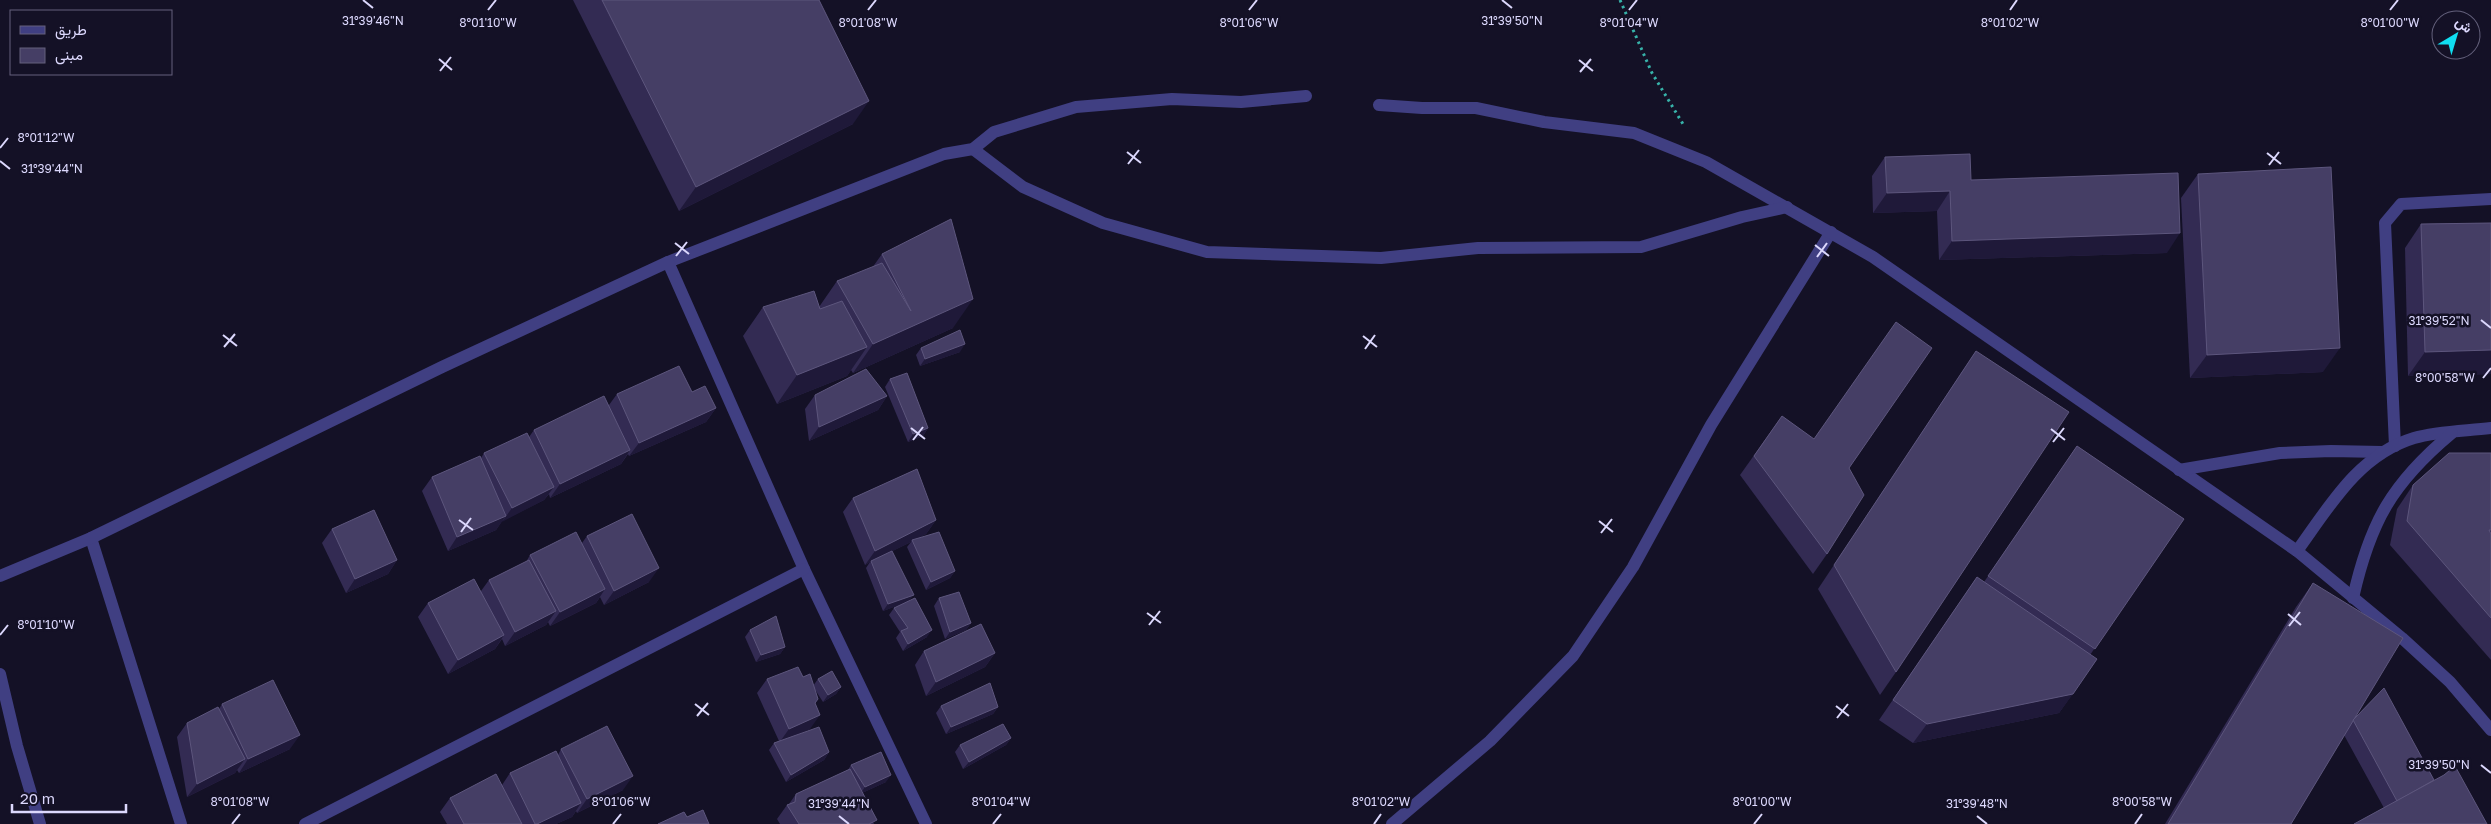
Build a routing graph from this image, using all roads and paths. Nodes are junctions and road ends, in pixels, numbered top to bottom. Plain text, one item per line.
1 (1620, 0) edge
2 (1306, 96) dead end
3 (1379, 105) dead end
4 (973, 149) junction
5 (1706, 162) junction
6 (2491, 199) edge
7 (1787, 207) junction
8 (1831, 232) junction
9 (668, 262) junction
10 (2491, 428) edge
11 (2452, 433) junction
12 (2395, 446) junction
13 (2382, 452) junction
14 (2179, 470) junction
15 (91, 538) junction
16 (2297, 551) junction
17 (804, 570) junction
18 (0, 576) edge
19 (2353, 598) junction
20 (0, 674) edge
21 (2491, 730) edge
22 (40, 824) edge
23 (181, 824) edge
24 (304, 824) edge
25 (926, 824) edge
26 (1392, 824) edge

1 - 5 path
2 - 4 street
3 - 5 street
4 - 7 street
4 - 9 street
5 - 7 street
6 - 12 street
7 - 8 street
8 - 14 street
8 - 26 street
9 - 15 street
9 - 17 street
10 - 11 street
11 - 12 street
11 - 19 street
12 - 13 street
13 - 14 street
13 - 16 street
14 - 16 street
15 - 18 street
15 - 23 street
16 - 19 street
17 - 24 street
17 - 25 street
19 - 21 street
20 - 22 street

